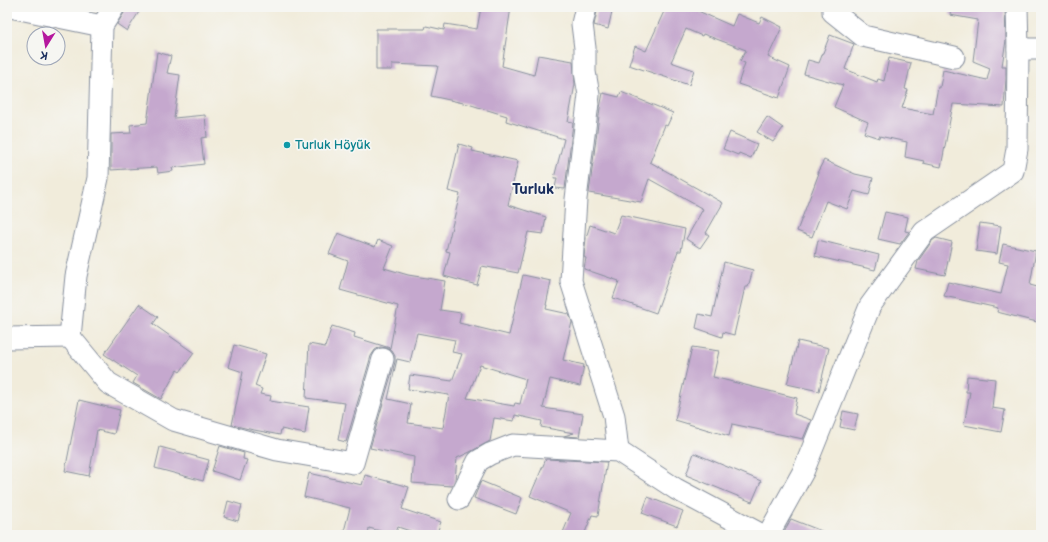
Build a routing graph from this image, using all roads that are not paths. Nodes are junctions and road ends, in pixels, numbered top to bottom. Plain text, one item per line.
1 (10, 7) edge
2 (114, 7) edge
3 (586, 7) edge
4 (833, 7) edge
5 (1017, 7) edge
6 (102, 26) junction
7 (1018, 49) junction
8 (1041, 49) edge
9 (954, 57) dead end
10 (70, 337) junction
11 (7, 338) edge
12 (383, 359) dead end
13 (618, 451) junction
14 (459, 499) dead end
15 (762, 535) edge
16 (768, 535) edge

1 - 6 street
2 - 6 street
3 - 13 street
4 - 9 street
5 - 7 street
6 - 10 street
7 - 8 street
7 - 16 street
10 - 11 street
10 - 12 street
13 - 14 street
13 - 15 street

